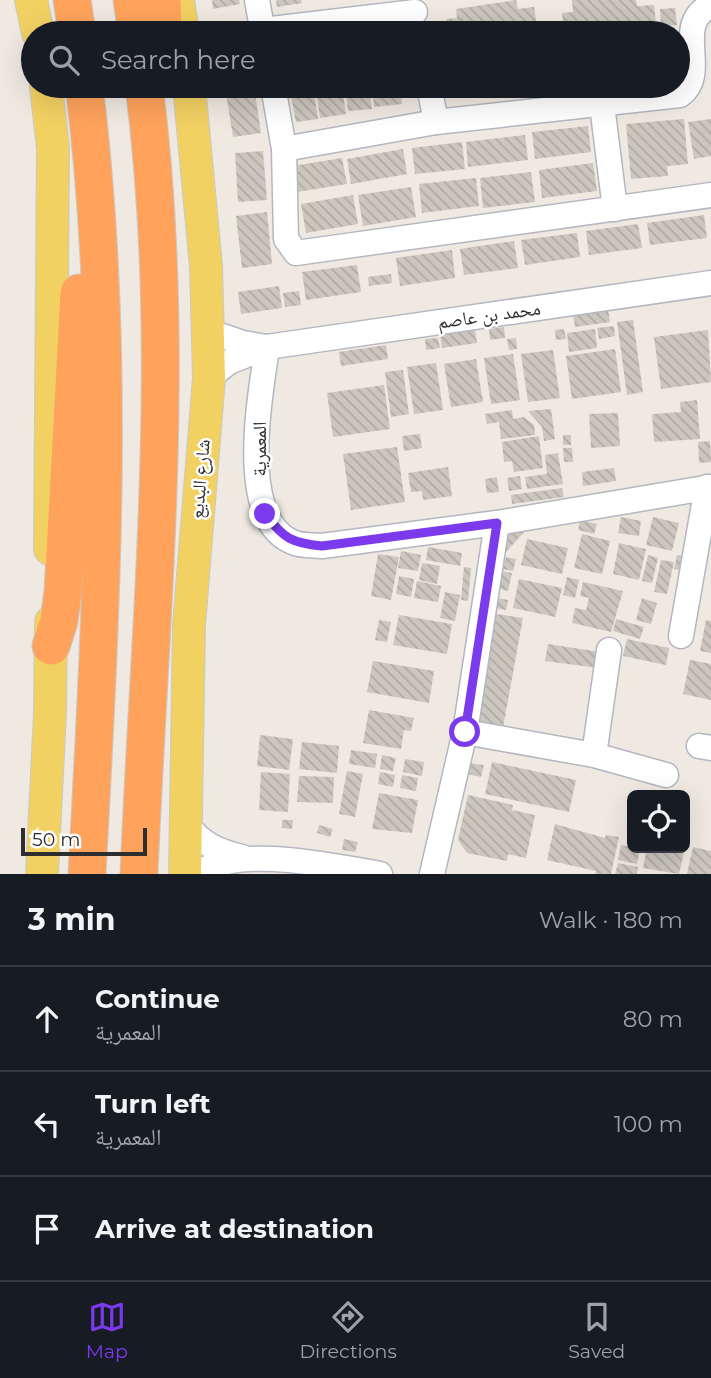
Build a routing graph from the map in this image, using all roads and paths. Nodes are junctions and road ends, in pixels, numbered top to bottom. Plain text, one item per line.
1 (31, 0) edge
2 (72, 0) edge
3 (132, 0) edge
4 (162, 0) edge
5 (178, 0) edge
6 (257, 0) edge
7 (711, 5) edge
8 (416, 15) edge
9 (35, 21) edge
10 (75, 21) edge
11 (135, 21) edge
12 (163, 21) edge
13 (181, 21) edge
14 (261, 21) edge
15 (362, 21) edge
16 (690, 83) edge
17 (47, 98) edge
18 (86, 98) edge
19 (146, 98) edge
20 (167, 98) edge
21 (191, 98) edge
22 (275, 98) edge
23 (431, 98) edge
24 (673, 98) edge
25 (602, 105) junction
26 (436, 122) junction
27 (284, 149) junction
28 (94, 164) junction
29 (711, 195) edge
30 (615, 209) junction
31 (711, 283) edge
32 (208, 331) junction
33 (267, 347) junction
34 (209, 378) junction
35 (709, 487) edge
36 (497, 523) junction
37 (156, 529) junction
38 (681, 636) dead end
39 (51, 646) junction
40 (609, 650) dead end
41 (465, 732) junction
42 (594, 755) junction
43 (666, 775) dead end
44 (187, 825) junction
45 (253, 860) junction
46 (312, 868) edge
47 (42, 874) edge
48 (87, 874) edge
49 (139, 874) edge
50 (186, 874) edge
51 (197, 874) edge
52 (380, 874) edge
53 (432, 874) edge

1 - 9 main road
2 - 10 highway
3 - 11 highway
4 - 12 highway
5 - 13 main road
6 - 14 street
7 - 16 street
8 - 15 street
17 - 39 main road
18 - 28 highway
19 - 37 highway, شارع البديع
20 - 37 highway
21 - 32 main road, شارع البديع
22 - 27 street
23 - 26 street
24 - 25 street
25 - 26 street
25 - 30 street
26 - 27 street
27 - 30 street
28 - 39 highway
28 - 48 highway
29 - 30 street
31 - 33 street, محمد بن عاصم
32 - 33 street, محمد بن عاصم
32 - 34 main road, شارع البديع
33 - 34 street, محمد بن عاصم
33 - 36 street, المعمرية
34 - 44 main road, شارع البديع
35 - 36 street, المعمرية
35 - 38 street
36 - 41 street
37 - 49 highway, شارع البديع
39 - 47 main road
40 - 42 street
41 - 42 street
41 - 53 street
42 - 43 street
44 - 45 street
44 - 50 main road, شارع البديع
45 - 46 street
45 - 51 street
46 - 52 street

